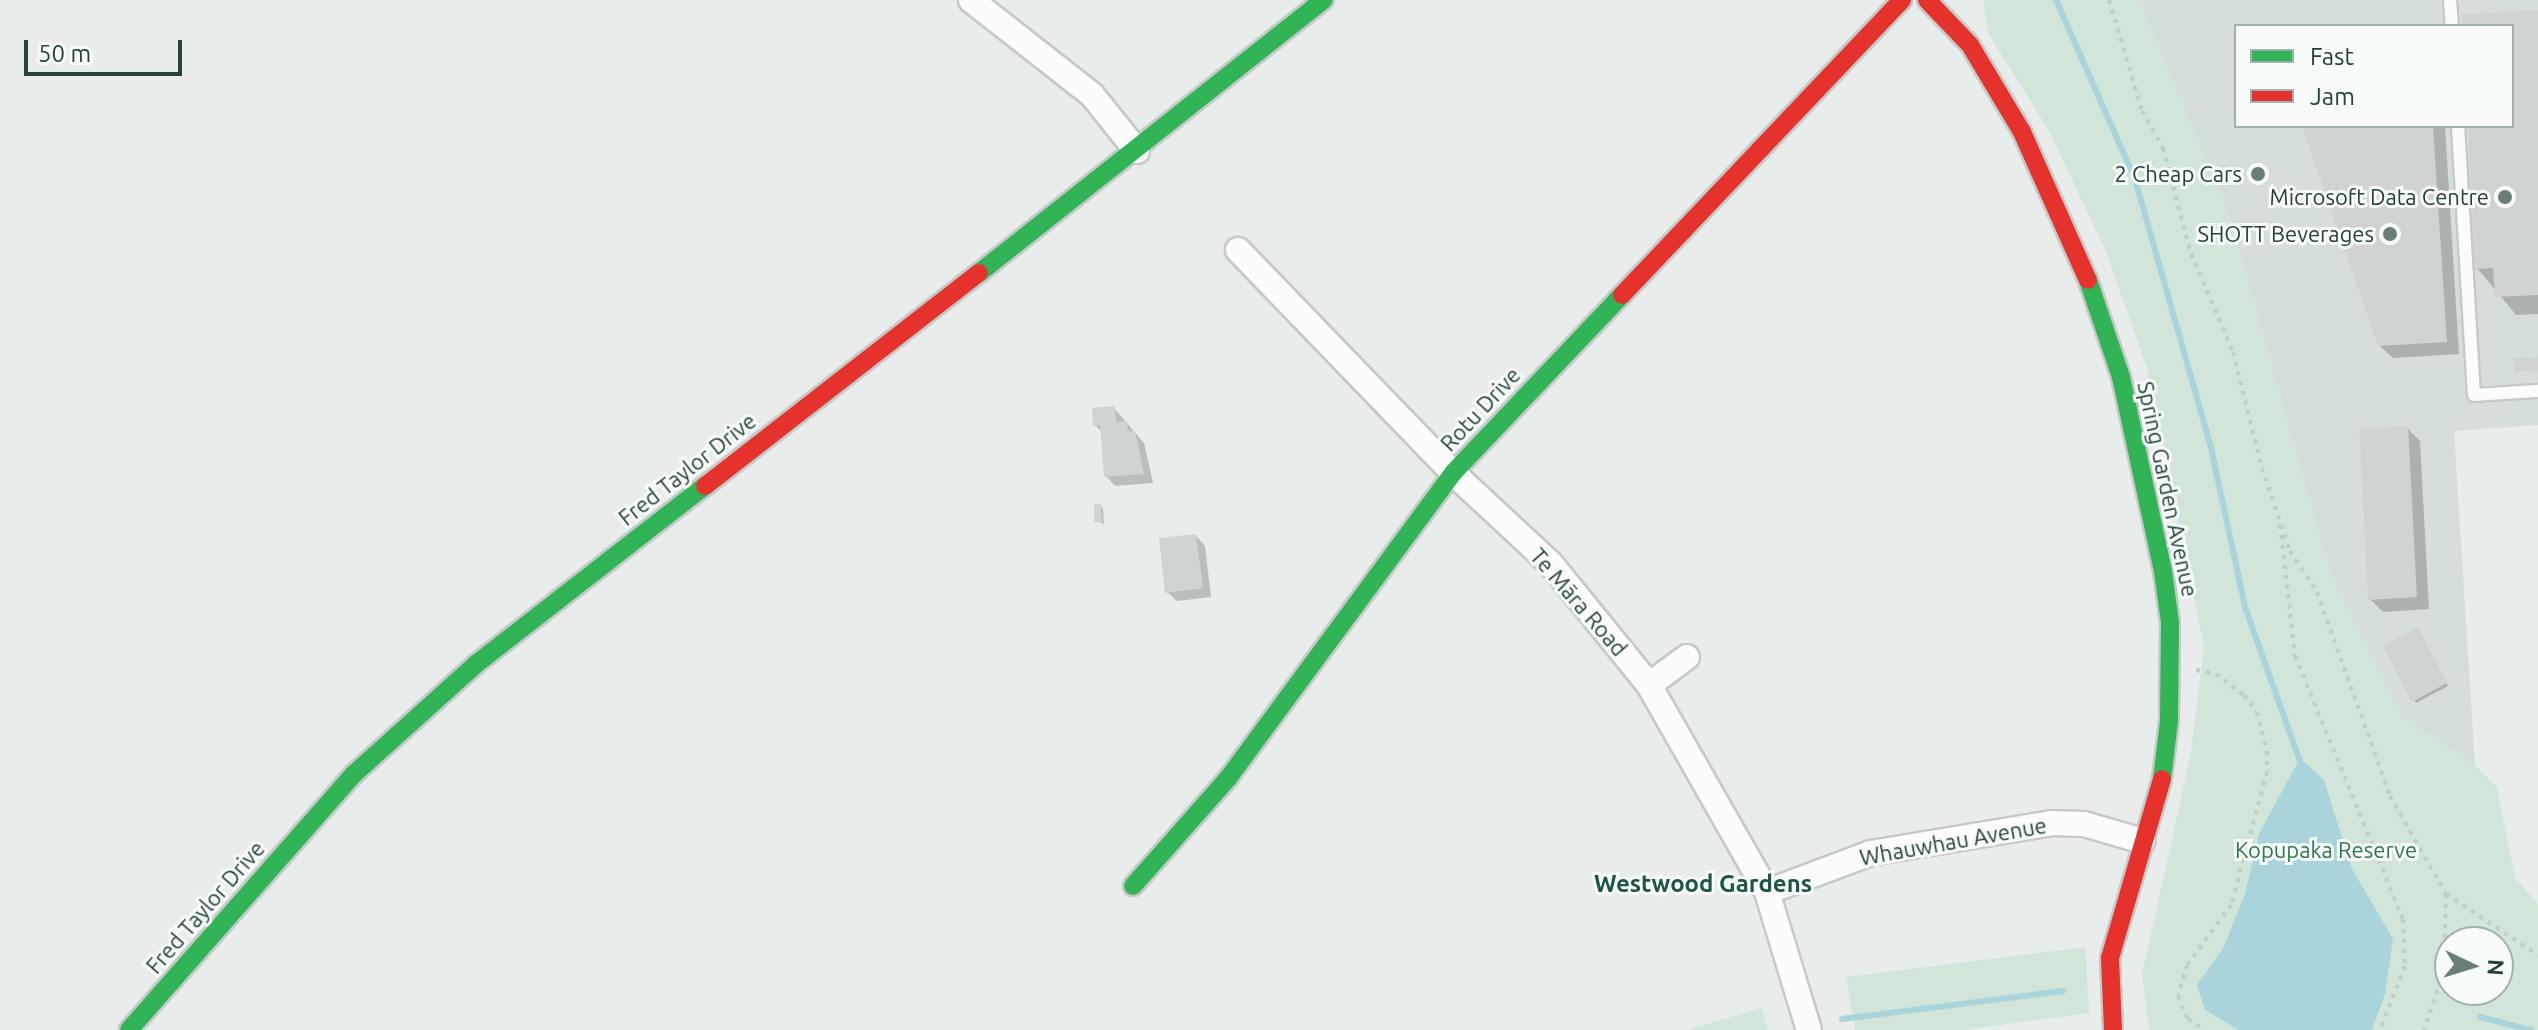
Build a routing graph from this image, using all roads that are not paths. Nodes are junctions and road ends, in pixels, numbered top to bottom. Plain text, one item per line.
1 (971, 0) edge
2 (1324, 0) edge
3 (1902, 0) edge
4 (1927, 0) edge
5 (2450, 0) edge
6 (2452, 24) edge
7 (2458, 128) edge
8 (1137, 151) junction
9 (1238, 250) dead end
10 (2538, 391) edge
11 (1453, 473) junction
12 (1687, 657) dead end
13 (1649, 685) junction
14 (2143, 841) junction
15 (1133, 886) dead end
16 (1767, 892) junction
17 (129, 1030) edge
18 (1809, 1030) edge
19 (2113, 1030) edge

1 - 8 street
2 - 8 street, Fred Taylor Drive
3 - 11 street, Rotu Drive
4 - 14 street, Spring Garden Avenue
5 - 6 lane
7 - 10 lane
8 - 17 street, Fred Taylor Drive
9 - 11 street, Te Māra Road
11 - 13 street, Te Māra Road
11 - 15 street, Rotu Drive
12 - 13 street
13 - 16 street, Te Māra Road
14 - 16 street, Whauwhau Avenue
14 - 19 street, Spring Garden Avenue
16 - 18 street, Te Māra Road

